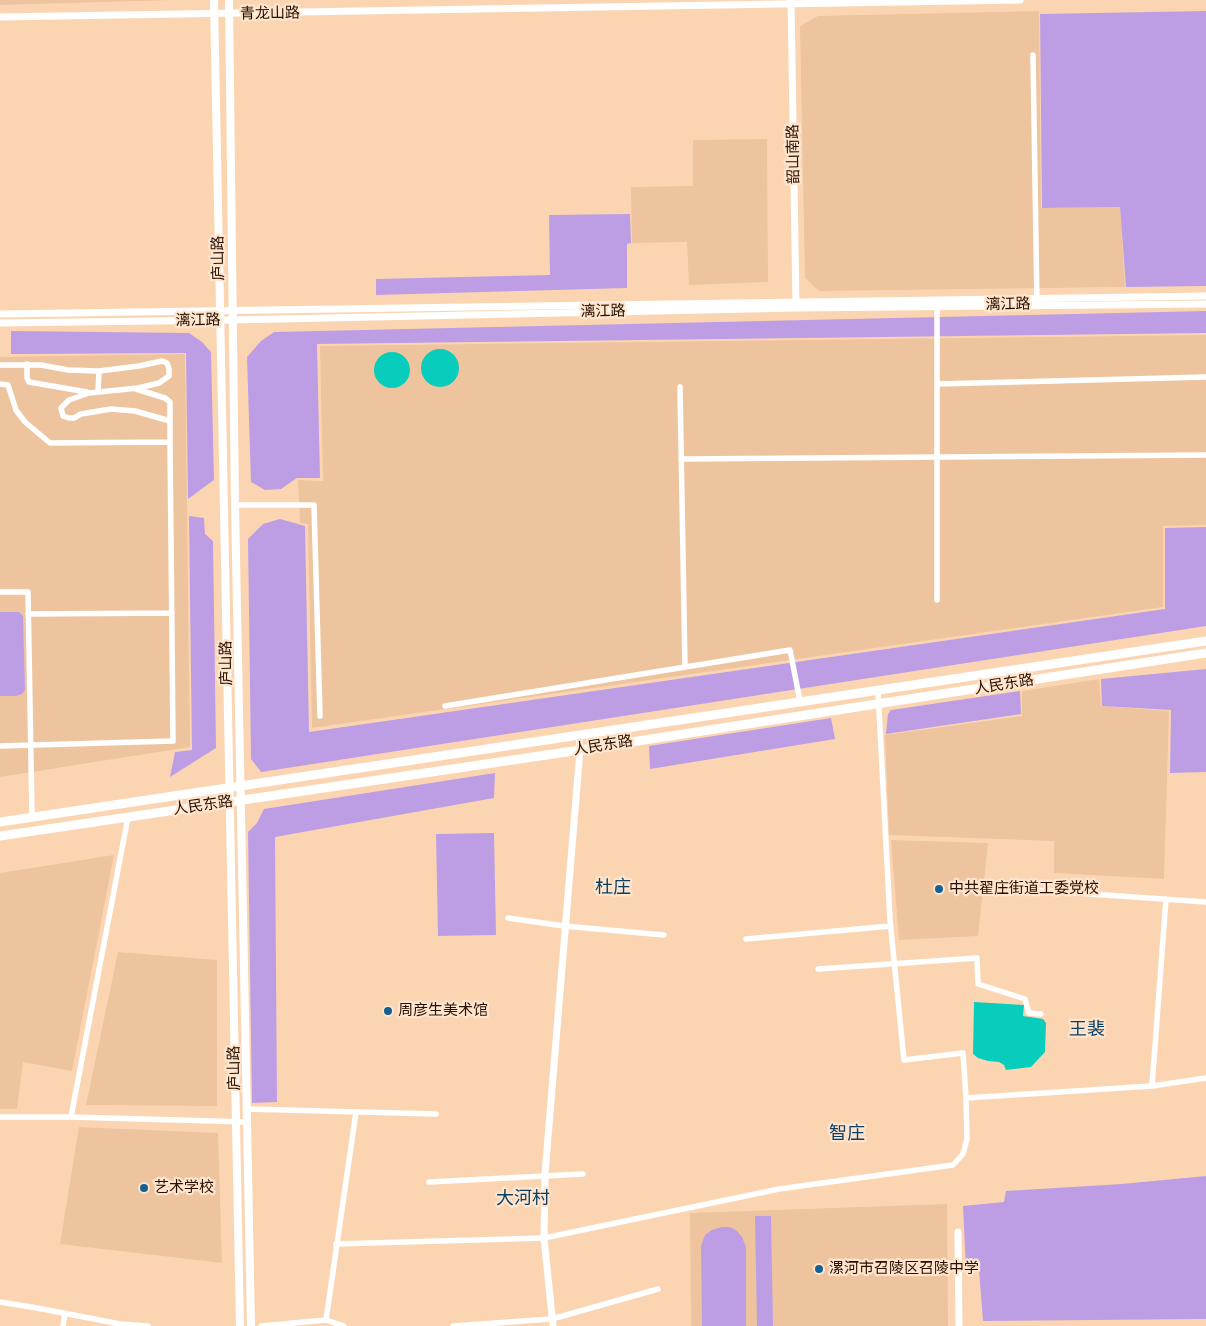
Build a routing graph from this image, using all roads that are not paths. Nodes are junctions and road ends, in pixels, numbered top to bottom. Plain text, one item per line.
1 (214, 0) edge
2 (229, 0) edge
3 (1020, 0) edge
4 (791, 2) edge
5 (229, 14) junction
6 (214, 15) junction
7 (0, 17) edge
8 (1032, 55) dead end
9 (1206, 296) edge
10 (1037, 302) junction
11 (796, 304) junction
12 (1206, 304) edge
13 (937, 306) junction
14 (220, 311) junction
15 (232, 311) junction
16 (0, 314) edge
17 (220, 320) junction
18 (232, 320) junction
19 (0, 323) edge
20 (27, 364) junction
21 (0, 365) edge
22 (98, 371) junction
23 (1206, 377) edge
24 (0, 384) edge
25 (937, 384) junction
26 (152, 385) junction
27 (680, 387) dead end
28 (132, 388) junction
29 (69, 390) junction
30 (98, 392) junction
31 (89, 393) junction
32 (152, 394) junction
33 (69, 400) junction
34 (170, 421) junction
35 (170, 442) junction
36 (1206, 455) edge
37 (937, 456) junction
38 (681, 459) junction
39 (224, 506) junction
40 (235, 506) junction
41 (0, 592) edge
42 (937, 600) dead end
43 (172, 613) junction
44 (28, 614) junction
45 (1206, 641) edge
46 (1206, 654) edge
47 (685, 667) junction
48 (878, 690) junction
49 (800, 701) junction
50 (878, 704) junction
51 (446, 706) dead end
52 (320, 716) dead end
53 (579, 734) junction
54 (31, 745) junction
55 (0, 746) edge
56 (580, 750) junction
57 (241, 786) junction
58 (229, 788) junction
59 (241, 800) junction
60 (229, 802) junction
61 (128, 816) junction
62 (32, 818) junction
63 (0, 822) edge
64 (0, 836) edge
65 (989, 887) dead end
66 (1166, 899) junction
67 (1206, 902) edge
68 (508, 918) dead end
69 (564, 926) junction
70 (891, 926) junction
71 (664, 935) dead end
72 (746, 939) dead end
73 (894, 963) junction
74 (818, 969) dead end
75 (1041, 1014) dead end
76 (1206, 1078) edge
77 (1152, 1086) junction
78 (966, 1098) junction
79 (247, 1109) junction
80 (356, 1112) junction
81 (436, 1114) dead end
82 (0, 1116) edge
83 (71, 1117) junction
84 (236, 1122) junction
85 (247, 1122) junction
86 (583, 1174) dead end
87 (545, 1176) junction
88 (430, 1182) dead end
89 (958, 1232) dead end
90 (544, 1238) junction
91 (336, 1244) junction
92 (658, 1289) dead end
93 (0, 1302) edge
94 (65, 1314) junction
95 (326, 1320) junction
96 (552, 1323) edge
97 (63, 1326) edge
98 (148, 1326) edge
99 (240, 1326) edge
100 (251, 1326) edge
101 (262, 1326) edge
102 (344, 1326) edge
103 (453, 1326) edge
104 (959, 1326) edge

1 - 6 main road, 庐山路
2 - 5 main road, 庐山路
3 - 4 street, 青龙山路
4 - 5 street, 青龙山路
4 - 11 street, 韶山南路
5 - 6 street, 青龙山路
5 - 15 main road, 庐山路
6 - 7 street, 青龙山路
6 - 14 main road, 庐山路
8 - 10 street
9 - 10 street, 漓江路
10 - 11 street, 漓江路
10 - 12 street, 漓江路
10 - 13 street, 漓江路
11 - 13 street, 漓江路
11 - 15 street, 漓江路
11 - 18 street, 漓江路
13 - 25 street
14 - 15 street, 漓江路
14 - 16 street, 漓江路
14 - 17 main road, 庐山路
15 - 18 main road, 庐山路
17 - 18 street, 漓江路
17 - 19 street, 漓江路
17 - 39 main road, 庐山路
18 - 40 main road, 庐山路
20 - 21 street
20 - 22 street
20 - 29 street
22 - 26 street
22 - 30 street
23 - 25 street
24 - 35 street
25 - 37 street
26 - 28 street
26 - 32 street
27 - 38 street
28 - 30 street
28 - 32 street
29 - 31 street
29 - 33 street
30 - 31 street
31 - 33 street
32 - 34 street
33 - 34 street
34 - 35 street
35 - 43 street
36 - 37 street
37 - 38 street
37 - 42 street
38 - 47 street
39 - 40 main road
39 - 58 main road, 庐山路
40 - 52 street
40 - 57 main road, 庐山路
41 - 44 street
43 - 44 street
43 - 54 street
44 - 54 street
45 - 48 main road, 人民东路
46 - 50 main road, 人民东路
47 - 49 street
47 - 51 street
48 - 49 main road, 人民东路
48 - 50 street
49 - 53 main road, 人民东路
50 - 56 main road, 人民东路
50 - 70 street
53 - 56 street
53 - 57 main road, 人民东路
54 - 55 street
54 - 62 street
56 - 59 main road, 人民东路
56 - 69 street
57 - 58 main road, 人民东路
57 - 59 main road, 庐山路
58 - 60 main road, 庐山路
58 - 62 main road, 人民东路
59 - 60 main road, 人民东路
59 - 79 main road, 庐山路
60 - 61 main road, 人民东路
60 - 84 main road, 庐山路
61 - 64 main road, 人民东路
61 - 83 street
62 - 63 main road, 人民东路
65 - 66 street
66 - 67 street
66 - 77 street
68 - 69 street
69 - 71 street
69 - 87 street
70 - 72 street
70 - 73 street
73 - 74 street
73 - 75 street
73 - 78 street
76 - 77 street
77 - 78 street
78 - 90 street
79 - 80 street
79 - 85 main road, 庐山路
80 - 81 street
80 - 91 street
82 - 83 street
83 - 84 street
84 - 85 street
84 - 99 main road, 庐山路
85 - 100 main road, 庐山路
86 - 87 street
87 - 88 street
87 - 90 street
89 - 104 street
90 - 91 street
90 - 96 street
91 - 95 street
92 - 96 street
93 - 94 street
94 - 97 street
94 - 98 street
95 - 101 street
95 - 102 street
96 - 103 street

